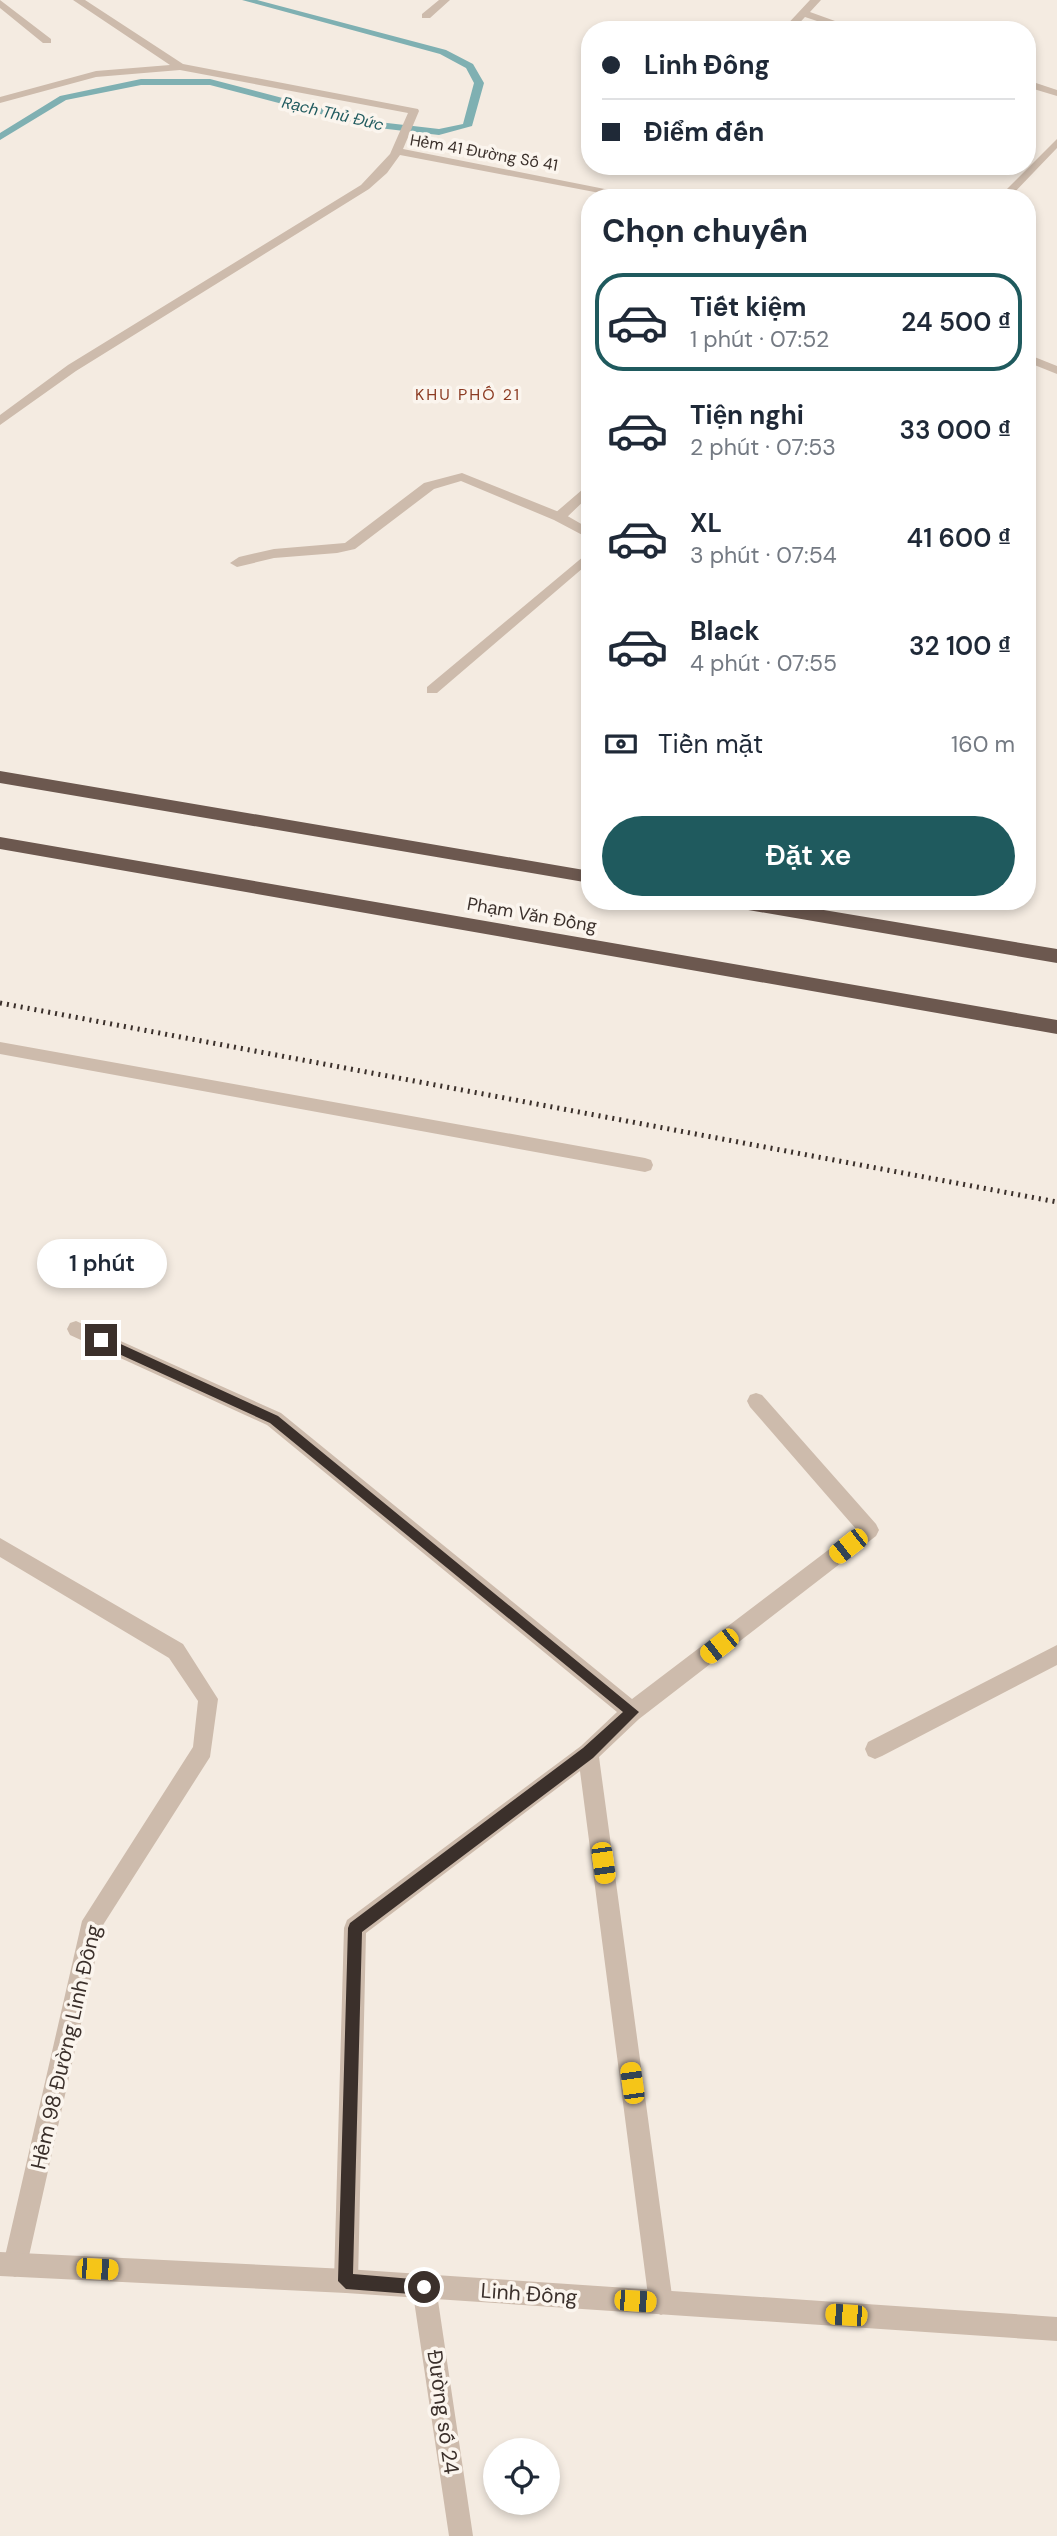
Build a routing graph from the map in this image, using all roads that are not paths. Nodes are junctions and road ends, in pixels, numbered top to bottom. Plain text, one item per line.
1 (78, 0) edge
2 (445, 0) edge
3 (816, 0) edge
4 (0, 4) edge
5 (802, 13) junction
6 (426, 16) dead end
7 (795, 21) edge
8 (827, 21) edge
9 (47, 41) dead end
10 (180, 67) junction
11 (1036, 86) edge
12 (1057, 93) edge
13 (0, 100) edge
14 (1057, 142) edge
15 (399, 152) junction
16 (1036, 164) edge
17 (1025, 175) edge
18 (597, 189) edge
19 (1012, 189) edge
20 (1036, 362) edge
21 (1057, 370) edge
22 (0, 421) edge
23 (581, 496) edge
24 (559, 517) junction
25 (581, 530) edge
26 (237, 563) dead end
27 (581, 563) edge
28 (432, 690) dead end
29 (0, 777) edge
30 (0, 843) edge
31 (581, 875) edge
32 (785, 910) edge
33 (1057, 956) edge
34 (1057, 1027) edge
35 (0, 1048) edge
36 (645, 1165) dead end
37 (76, 1329) dead end
38 (756, 1401) dead end
39 (0, 1547) edge
40 (1057, 1655) edge
41 (632, 1712) junction
42 (875, 1749) dead end
43 (588, 1753) junction
44 (7, 2264) edge
45 (346, 2281) junction
46 (424, 2287) junction
47 (661, 2303) junction
48 (1057, 2329) edge
49 (461, 2536) edge

1 - 10 street
2 - 6 street
3 - 5 street
4 - 9 street
5 - 7 street
5 - 8 street
10 - 13 street
10 - 15 street
11 - 12 street
14 - 16 street
15 - 18 street, Hẻm 41 Đường Số 41
15 - 22 street
17 - 19 street
20 - 21 street
23 - 24 street
24 - 25 street
24 - 26 street
27 - 28 street
29 - 31 highway
30 - 34 highway, Phạm Văn Đồng
32 - 33 highway
35 - 36 street
37 - 41 street
38 - 41 street
39 - 44 street, Hẻm 98 Đường Linh Đông
40 - 42 street
41 - 43 street
43 - 45 street
43 - 47 street
44 - 45 street, Linh Đông
45 - 46 street, Linh Đông
46 - 47 street, Linh Đông
46 - 49 street, Đường số 24
47 - 48 street, Linh Đông

